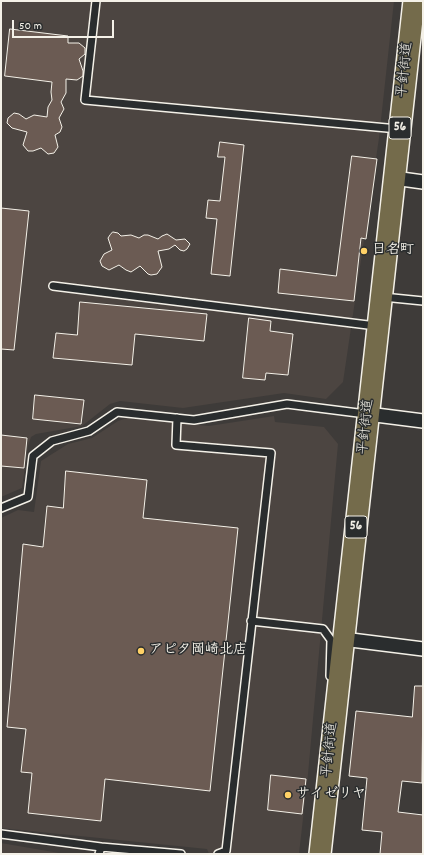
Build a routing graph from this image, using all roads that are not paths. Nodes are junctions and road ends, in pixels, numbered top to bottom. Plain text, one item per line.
1 (96, 1) edge
2 (414, 1) edge
3 (400, 129) junction
4 (394, 178) junction
5 (423, 182) edge
6 (53, 286) dead end
7 (381, 297) junction
8 (423, 301) edge
9 (378, 326) junction
10 (368, 414) junction
11 (177, 418) junction
12 (423, 421) edge
13 (1, 508) edge
14 (251, 621) junction
15 (343, 639) junction
16 (423, 649) edge
17 (336, 703) junction
18 (1, 834) edge
19 (100, 850) edge
20 (181, 854) edge
21 (218, 854) edge
22 (320, 854) edge

1 - 3 lane
2 - 3 main road, 平針街道 / 56
3 - 4 main road, 平針街道 / 56
4 - 5 street
4 - 7 main road, 平針街道 / 56
6 - 9 lane
7 - 8 lane
7 - 9 main road, 平針街道 / 56
9 - 10 main road, 平針街道 / 56
10 - 11 lane
10 - 12 street
10 - 15 main road, 平針街道 / 56
11 - 13 lane
11 - 14 lane
14 - 17 lane
14 - 21 lane
15 - 16 street
15 - 17 main road, 平針街道 / 56
17 - 22 main road, 平針街道 / 56
18 - 19 lane
19 - 20 lane

